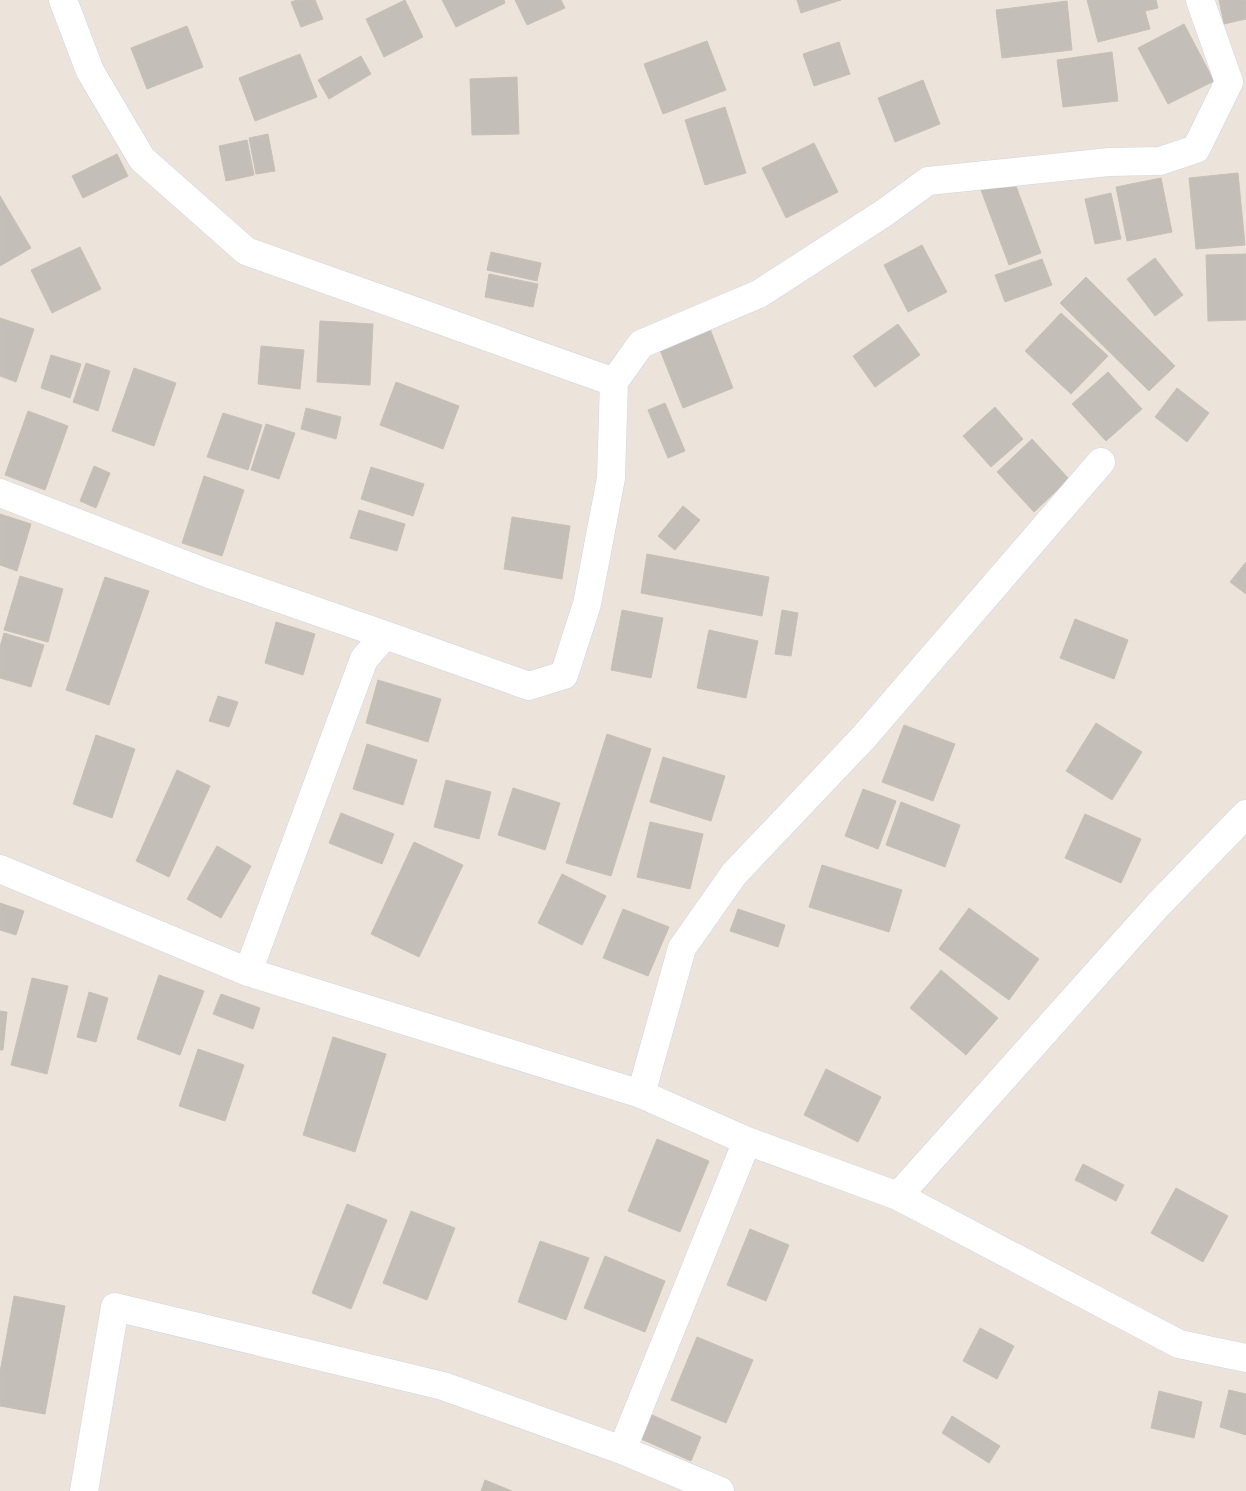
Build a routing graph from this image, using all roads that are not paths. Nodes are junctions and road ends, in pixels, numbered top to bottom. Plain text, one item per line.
1 (63, 0) edge
2 (1200, 0) edge
3 (614, 382) junction
4 (1101, 462) dead end
5 (0, 493) edge
6 (385, 635) junction
7 (1246, 814) edge
8 (0, 869) edge
9 (248, 972) junction
10 (641, 1094) junction
11 (747, 1141) junction
12 (898, 1196) junction
13 (1246, 1358) edge
14 (622, 1450) junction
15 (84, 1491) edge
16 (720, 1491) edge

1 - 3 street
2 - 3 street
3 - 6 street
4 - 10 street
5 - 6 street
6 - 9 street
7 - 12 street
8 - 9 street
9 - 10 street
10 - 11 street
11 - 12 street
11 - 14 street
12 - 13 street
14 - 15 street
14 - 16 street

